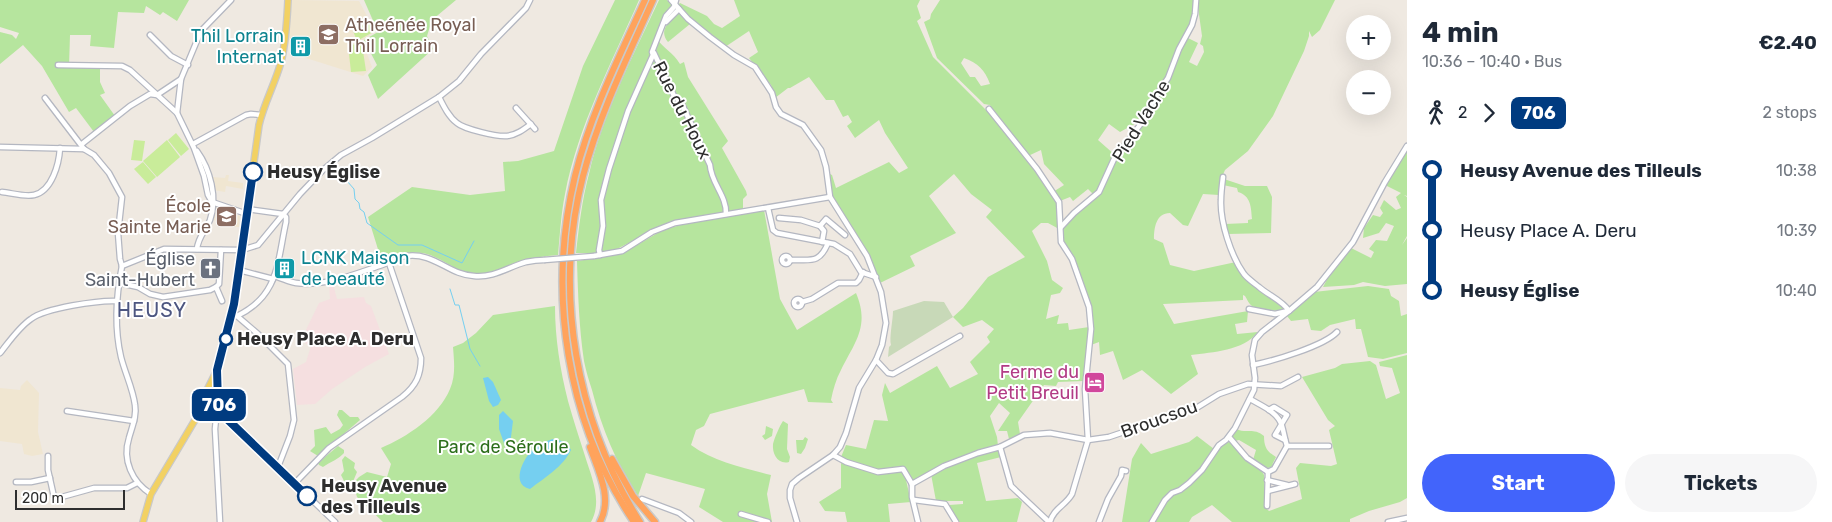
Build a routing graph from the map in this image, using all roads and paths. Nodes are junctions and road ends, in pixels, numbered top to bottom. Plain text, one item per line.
1 (231, 0) edge
2 (288, 0) edge
3 (530, 0) edge
4 (645, 0) edge
5 (653, 0) edge
6 (1196, 0) edge
7 (673, 1) edge
8 (679, 9) junction
9 (150, 35) dead end
10 (58, 65) dead end
11 (188, 65) junction
12 (181, 79) junction
13 (157, 94) junction
14 (439, 97) junction
15 (45, 98) dead end
16 (516, 108) dead end
17 (989, 109) dead end
18 (177, 112) junction
19 (261, 116) junction
20 (531, 124) junction
21 (535, 129) dead end
22 (194, 146) junction
23 (1407, 146) edge
24 (0, 147) edge
25 (83, 147) junction
26 (60, 148) junction
27 (1223, 177) dead end
28 (2, 192) dead end
29 (830, 197) junction
30 (212, 202) junction
31 (768, 208) junction
32 (247, 211) junction
33 (283, 214) junction
34 (726, 214) junction
35 (778, 218) dead end
36 (820, 226) junction
37 (1061, 227) junction
38 (845, 235) dead end
39 (825, 242) junction
40 (197, 249) junction
41 (221, 250) junction
42 (242, 250) junction
43 (600, 255) junction
44 (571, 260) junction
45 (790, 260) dead end
46 (389, 263) junction
47 (122, 266) junction
48 (239, 270) junction
49 (862, 272) junction
50 (876, 277) junction
51 (274, 278) junction
52 (120, 283) junction
53 (216, 287) junction
54 (117, 301) junction
55 (222, 301) dead end
56 (802, 302) dead end
57 (563, 304) junction
58 (1249, 309) dead end
59 (1290, 310) junction
60 (234, 315) junction
61 (1337, 332) dead end
62 (960, 336) dead end
63 (0, 353) edge
64 (876, 360) junction
65 (1253, 365) junction
66 (217, 370) junction
67 (1298, 377) dead end
68 (1255, 384) junction
69 (207, 391) junction
70 (218, 398) junction
71 (1250, 399) junction
72 (207, 406) junction
73 (1269, 410) junction
74 (68, 411) dead end
75 (217, 411) junction
76 (227, 419) junction
77 (195, 420) junction
78 (134, 421) junction
79 (1281, 423) junction
80 (215, 426) junction
81 (1229, 437) junction
82 (1088, 440) junction
83 (1285, 440) junction
84 (1002, 446) junction
85 (1287, 446) junction
86 (1329, 446) dead end
87 (833, 455) junction
88 (48, 456) dead end
89 (278, 467) junction
90 (1126, 471) dead end
91 (1268, 472) junction
92 (50, 478) junction
93 (1267, 480) junction
94 (16, 482) dead end
95 (138, 483) junction
96 (295, 483) junction
97 (912, 484) junction
98 (1295, 484) dead end
99 (1288, 485) junction
100 (1268, 491) junction
101 (151, 494) junction
102 (642, 499) dead end
103 (914, 500) junction
104 (1267, 506) dead end
105 (741, 514) dead end
106 (1407, 518) edge
107 (143, 522) edge
108 (220, 522) edge
109 (334, 522) edge
110 (600, 522) edge
111 (634, 522) edge
112 (640, 522) edge
113 (655, 522) edge
114 (691, 522) edge
115 (768, 522) edge
116 (797, 522) edge
117 (918, 522) edge
118 (956, 522) edge
119 (1049, 522) edge
120 (1099, 522) edge
121 (1152, 522) edge
122 (1388, 522) edge

1 - 11 street
2 - 19 main road
3 - 14 street
4 - 57 highway
5 - 44 highway
6 - 37 street, Pied Vache
7 - 8 street
7 - 43 street
8 - 29 street
8 - 34 street, Rue du Houx
9 - 11 street
10 - 13 street
11 - 12 street
12 - 13 street
12 - 18 street
13 - 18 street
13 - 25 street
14 - 20 street
14 - 33 street
15 - 25 street
16 - 20 street
17 - 37 street
18 - 22 street
19 - 22 street
19 - 32 main road
20 - 21 street
22 - 30 street
23 - 59 street
24 - 26 street
25 - 26 street
25 - 47 street
26 - 28 street
27 - 59 street
29 - 31 street
29 - 50 street
30 - 32 street
30 - 40 street
31 - 34 street
31 - 39 street
32 - 33 street
32 - 42 main road
33 - 42 street
33 - 51 street
34 - 43 street
35 - 36 street
36 - 38 street
36 - 39 street
37 - 82 street
39 - 45 street
39 - 49 street
40 - 41 street
40 - 47 street
41 - 42 street
41 - 53 street
42 - 48 main road
43 - 46 street, bridge
44 - 112 highway
44 - 113 highway
46 - 51 street
46 - 96 street
47 - 52 street
48 - 51 street
48 - 60 main road
49 - 50 street
49 - 56 street
50 - 64 street
51 - 60 street
52 - 53 street
52 - 54 street
53 - 55 street
54 - 63 street
54 - 78 street
57 - 110 highway
57 - 111 highway
58 - 59 street
59 - 65 street
60 - 66 main road
60 - 89 street
61 - 65 street
62 - 64 street
64 - 87 street
65 - 68 street
66 - 69 main road
66 - 70 main road
67 - 68 street, Broucsou
68 - 71 street
68 - 82 street, Broucsou
69 - 70 main road
69 - 72 main road
69 - 77 main road
70 - 72 main road
70 - 75 street
70 - 76 street
71 - 73 street
71 - 81 street
72 - 75 street
72 - 77 main road
72 - 80 street
73 - 79 street
73 - 79 street
74 - 78 street
75 - 76 street
75 - 80 street
76 - 80 street
76 - 89 street
77 - 101 main road
78 - 95 street
79 - 83 street
79 - 83 street
80 - 108 street
81 - 91 street
81 - 121 street
82 - 84 street
82 - 119 street
83 - 85 street
84 - 97 street
84 - 119 street
85 - 86 street
85 - 91 street
87 - 97 street
87 - 116 street
88 - 92 street
89 - 96 street
90 - 120 street
91 - 93 street
92 - 94 street
92 - 95 street
93 - 99 street
93 - 100 street
95 - 101 street
96 - 109 street
97 - 103 street
98 - 99 street
99 - 100 street
100 - 104 street
101 - 107 main road
102 - 114 street
103 - 117 street
103 - 118 street
105 - 115 street
106 - 122 street

